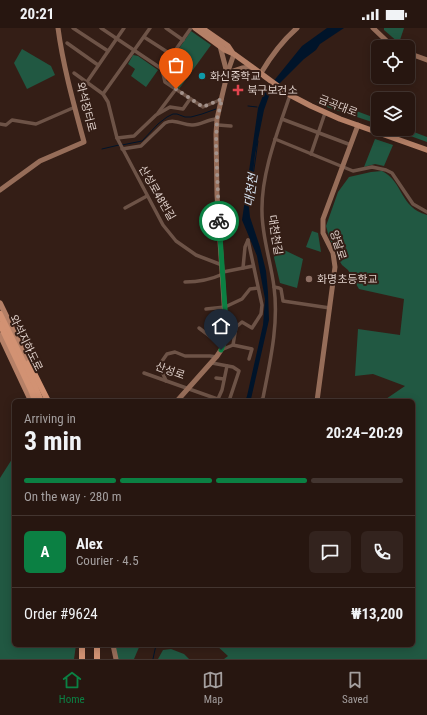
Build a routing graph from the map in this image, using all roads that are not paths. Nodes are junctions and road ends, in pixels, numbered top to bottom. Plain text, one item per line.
1 (58, 28) edge
2 (73, 28) edge
3 (102, 28) edge
4 (124, 28) edge
5 (150, 28) edge
6 (166, 28) edge
7 (191, 28) edge
8 (195, 28) edge
9 (202, 28) edge
10 (297, 28) edge
11 (374, 28) edge
12 (80, 30) edge
13 (144, 37) junction
14 (117, 39) junction
15 (183, 40) junction
16 (386, 40) edge
17 (67, 43) dead end
18 (220, 46) junction
19 (134, 50) junction
20 (108, 51) junction
21 (234, 54) junction
22 (172, 55) junction
23 (415, 56) edge
24 (427, 60) edge
25 (98, 65) junction
26 (252, 67) junction
27 (162, 69) junction
28 (74, 73) dead end
29 (227, 73) junction
30 (261, 73) junction
31 (87, 82) junction
32 (176, 89) junction
33 (104, 94) junction
34 (289, 94) junction
35 (190, 99) junction
36 (222, 99) junction
37 (75, 107) junction
38 (325, 113) junction
39 (156, 116) junction
40 (282, 119) junction
41 (218, 122) junction
42 (0, 124) edge
43 (358, 125) junction
44 (231, 126) dead end
45 (318, 133) junction
46 (117, 138) junction
47 (275, 139) junction
48 (351, 145) junction
49 (122, 149) junction
50 (427, 150) edge
51 (311, 154) junction
52 (343, 167) junction
53 (0, 190) edge
54 (148, 196) junction
55 (125, 208) dead end
56 (427, 212) edge
57 (222, 265) junction
58 (253, 266) junction
59 (243, 268) junction
60 (223, 273) junction
61 (185, 282) dead end
62 (274, 286) junction
63 (258, 288) junction
64 (275, 301) junction
65 (283, 301) junction
66 (0, 304) edge
67 (225, 306) junction
68 (330, 308) junction
69 (206, 309) dead end
70 (0, 314) edge
71 (226, 323) junction
72 (0, 324) edge
73 (236, 327) junction
74 (199, 328) dead end
75 (2, 334) edge
76 (233, 345) junction
77 (222, 348) junction
78 (216, 357) junction
79 (249, 359) dead end
80 (29, 363) junction
81 (212, 363) junction
82 (227, 366) junction
83 (144, 373) dead end
84 (216, 378) dead end
85 (224, 379) junction
86 (166, 381) junction
87 (33, 382) junction
88 (188, 388) junction
89 (32, 399) edge
90 (33, 399) edge
91 (40, 399) edge
92 (47, 399) edge
93 (179, 399) edge
94 (218, 399) joint
95 (230, 399) edge
96 (262, 399) edge
97 (317, 399) edge
98 (82, 647) edge
99 (97, 647) edge
100 (113, 647) edge
101 (96, 657) edge
102 (83, 659) edge
103 (116, 659) edge

1 - 37 main road, 와석장터로
2 - 12 street
3 - 14 street
4 - 14 street
5 - 13 street
6 - 15 street
7 - 15 street
8 - 18 main road
9 - 21 main road
10 - 30 main road
11 - 16 main road
12 - 20 street
13 - 19 street
13 - 22 street
14 - 19 street
14 - 20 street
15 - 22 street
17 - 25 street
18 - 21 main road
18 - 29 main road
19 - 27 street
19 - 33 street
20 - 25 street
21 - 26 main road
21 - 29 main road, 산성로
22 - 27 street
23 - 24 main road
25 - 31 street
26 - 29 main road
26 - 30 main road
27 - 32 street
28 - 31 street
29 - 36 main road, 산성로
30 - 34 main road, 금곡대로
31 - 33 street
32 - 35 street
32 - 39 street
33 - 46 street, 산성로48번길
34 - 38 main road, 금곡대로
34 - 40 street, 대천천길
35 - 36 street
35 - 39 street
36 - 41 main road, 산성로
37 - 42 street
37 - 53 main road, 와석장터로
38 - 43 main road, 금곡대로
38 - 45 street
39 - 46 street
40 - 45 street
40 - 47 street, 대천천길
41 - 44 street
41 - 49 street
41 - 57 main road, 산성로
43 - 48 main road, 양달로
43 - 50 main road, 금곡대로
45 - 48 street
45 - 51 street
46 - 49 street, 산성로48번길
47 - 51 street
47 - 62 street, 대천천길
48 - 52 main road, 양달로
49 - 54 street, 산성로48번길
51 - 52 street
52 - 56 street
52 - 68 main road, 양달로
54 - 55 street
54 - 57 street, 산성로48번길
57 - 60 main road, 산성로
58 - 59 street
58 - 59 street
58 - 63 street
59 - 60 street
60 - 61 street
60 - 67 main road, 산성로
62 - 64 street, 대천천길
62 - 65 street, 대천천길
63 - 67 street
63 - 73 street
64 - 65 street
64 - 96 street, 대천천길
65 - 68 street
66 - 80 main road
67 - 69 street
67 - 71 main road, 산성로
68 - 97 main road, 양달로
70 - 87 highway, 와석지하도로
71 - 73 street
71 - 77 main road, 산성로
72 - 75 highway, 와석지하도로
73 - 76 street
74 - 77 street
75 - 89 main road
75 - 90 highway, 와석지하도로
76 - 77 street
76 - 79 street
77 - 78 main road, 산성로
78 - 81 main road, 산성로
78 - 86 street
80 - 87 highway
80 - 92 highway
81 - 82 street
81 - 88 main road, 산성로
82 - 85 street
82 - 95 street
83 - 86 street, 산성로
84 - 85 street
85 - 94 street
86 - 88 street, 산성로
87 - 91 highway
88 - 93 main road, 산성로
88 - 94 street, 산성로
98 - 102 highway
99 - 101 highway
100 - 103 main road

